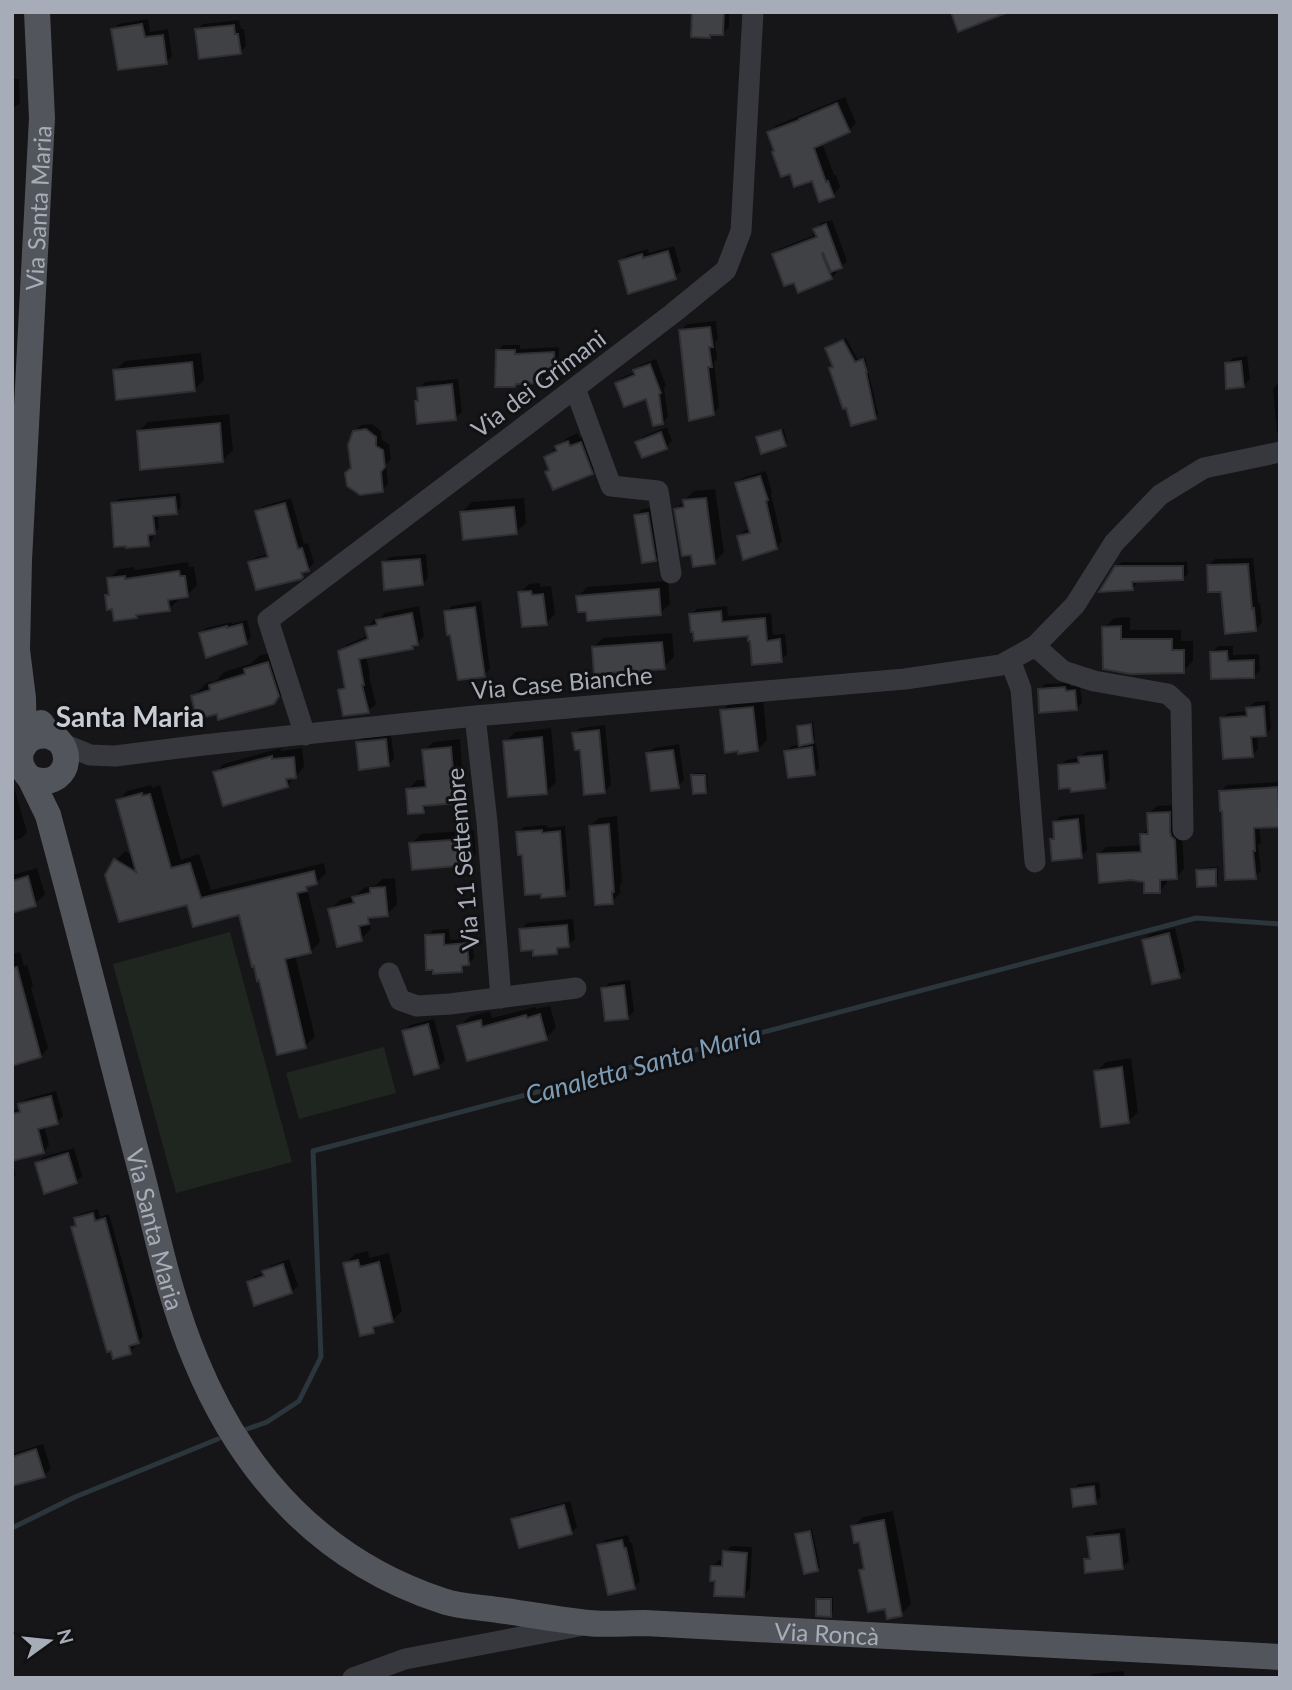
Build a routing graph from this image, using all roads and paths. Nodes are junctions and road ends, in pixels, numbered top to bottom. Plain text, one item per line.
1 (37, 12) edge
2 (752, 12) edge
3 (575, 388) junction
4 (1280, 452) edge
5 (671, 573) dead end
6 (1035, 646) junction
7 (1010, 660) junction
8 (23, 698) junction
9 (475, 716) junction
10 (304, 735) junction
11 (55, 740) junction
12 (90, 755) junction
13 (21, 763) edge
14 (60, 774) junction
15 (48, 815) junction
16 (1183, 830) dead end
17 (1035, 863) dead end
18 (389, 972) dead end
19 (576, 988) dead end
20 (500, 998) junction
21 (380, 1576) joint
22 (591, 1624) junction
23 (1280, 1657) edge
24 (353, 1678) edge

1 - 8 main road, Via Santa Maria
2 - 3 street, Via dei Grimani
3 - 5 street
3 - 10 street, Via dei Grimani
4 - 6 street, Via Case Bianche
6 - 7 street, Via Case Bianche
6 - 16 street
7 - 9 street, Via Case Bianche
7 - 17 street
8 - 11 main road, Via Santa Maria
8 - 13 main road, Via Santa Maria
9 - 10 street, Via Case Bianche
9 - 20 street, Via 11 Settembre
10 - 12 street, Via Case Bianche
11 - 12 street, Via Case Bianche
11 - 13 main road
11 - 14 main road, Via Santa Maria
12 - 14 street
13 - 14 main road
13 - 15 main road, Via Santa Maria
14 - 15 main road, Via Santa Maria
15 - 21 main road, Via Santa Maria
18 - 20 street
19 - 20 street
21 - 22 main road, Via Roncà
22 - 23 main road, Via Roncà
22 - 24 street

